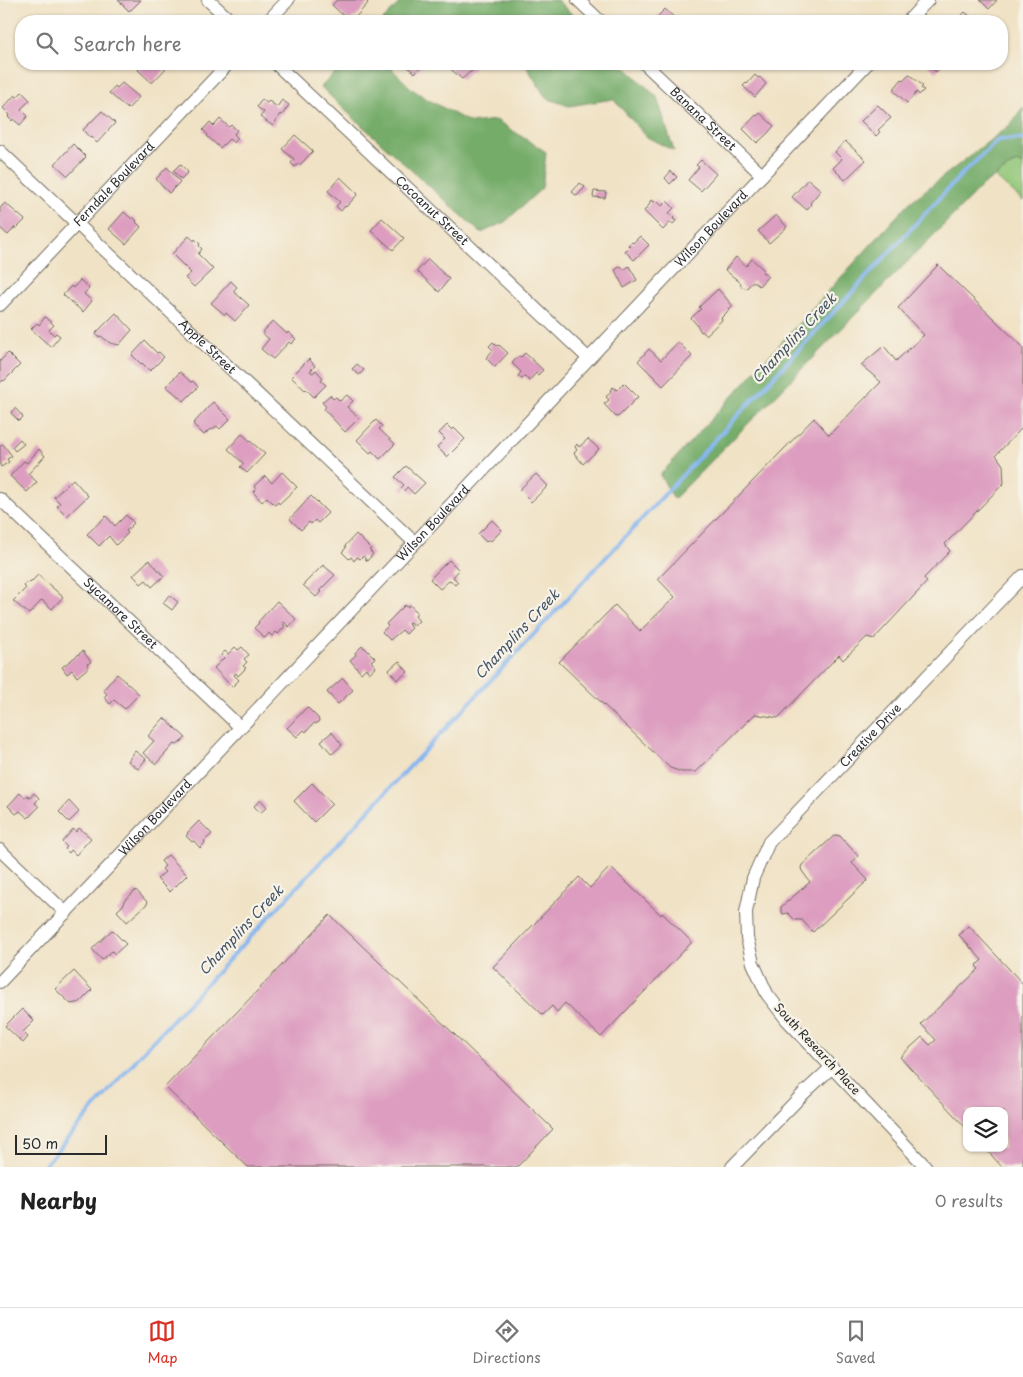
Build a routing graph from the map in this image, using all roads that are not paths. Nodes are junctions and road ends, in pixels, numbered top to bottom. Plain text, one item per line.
1 (208, 0) edge
2 (288, 0) edge
3 (578, 0) edge
4 (928, 0) edge
5 (224, 15) edge
6 (274, 15) edge
7 (594, 15) edge
8 (914, 15) edge
9 (222, 70) edge
10 (282, 70) edge
11 (651, 70) edge
12 (862, 70) edge
13 (0, 151) edge
14 (762, 175) junction
15 (77, 224) junction
16 (0, 305) edge
17 (588, 358) junction
18 (0, 500) edge
19 (414, 542) junction
20 (1023, 576) edge
21 (240, 727) junction
22 (0, 850) edge
23 (746, 912) joint
24 (66, 913) junction
25 (0, 982) edge
26 (832, 1067) junction
27 (732, 1167) edge
28 (926, 1167) edge

1 - 5 street
2 - 6 street
3 - 7 street
4 - 8 street
9 - 15 street, Ferndale Boulevard
10 - 17 street, Cocoanut Street
11 - 14 street, Banana Street
12 - 14 street, Wilson Boulevard
13 - 15 street, Apple Street
14 - 17 street, Wilson Boulevard
15 - 16 street, Ferndale Boulevard
15 - 19 street, Apple Street
17 - 19 street, Wilson Boulevard
18 - 21 street, Sycamore Street
19 - 21 street, Wilson Boulevard
20 - 23 street, Creative Drive
21 - 24 street, Wilson Boulevard
22 - 24 street
23 - 26 street, South Research Place
24 - 25 street, Wilson Boulevard
26 - 27 street
26 - 28 street, South Research Place

